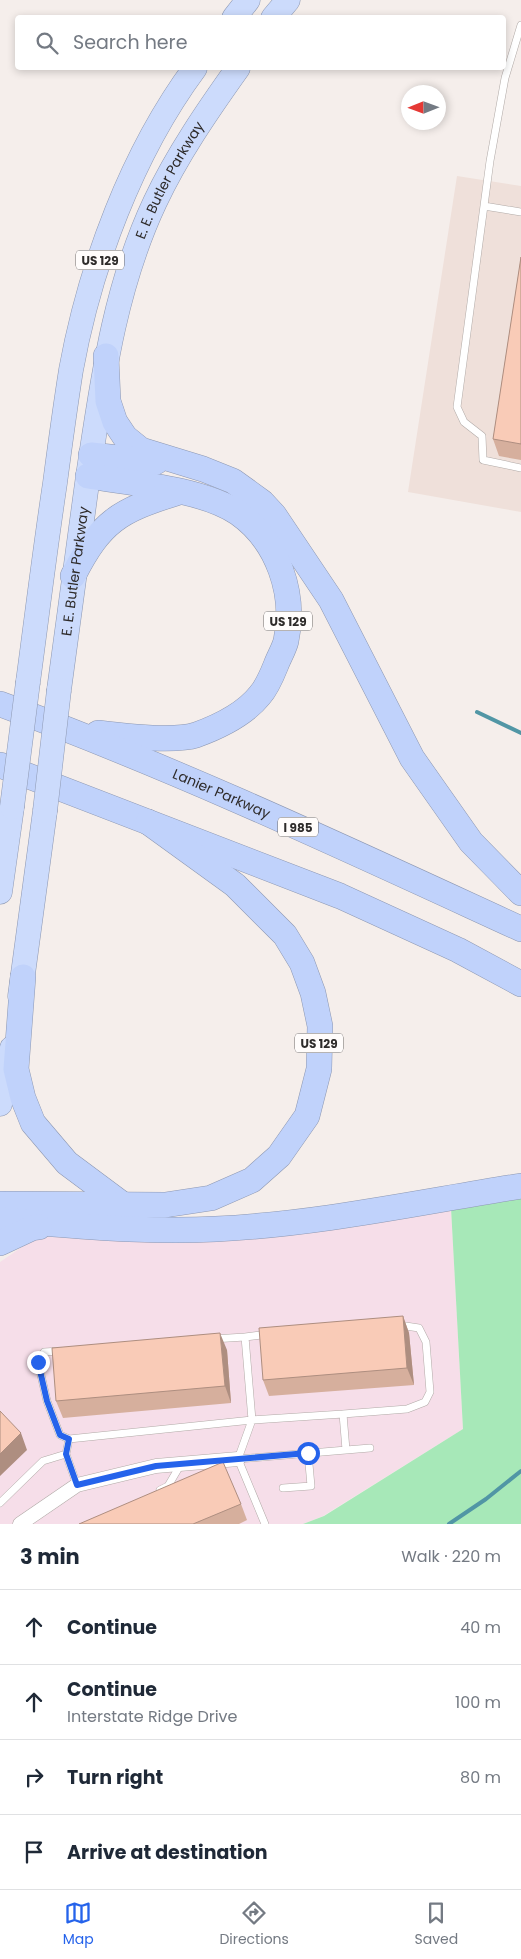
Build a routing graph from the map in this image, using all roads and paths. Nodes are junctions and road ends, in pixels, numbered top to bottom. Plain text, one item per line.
1 (248, 0) edge
2 (288, 0) edge
3 (236, 15) edge
4 (276, 15) edge
5 (521, 25) edge
6 (194, 70) edge
7 (237, 70) edge
8 (484, 206) junction
9 (521, 212) edge
10 (106, 356) junction
11 (58, 461) junction
12 (186, 463) junction
13 (90, 466) junction
14 (521, 468) edge
15 (179, 492) junction
16 (74, 576) junction
17 (0, 704) edge
18 (73, 731) junction
19 (0, 765) edge
20 (148, 822) junction
21 (0, 892) edge
22 (521, 893) edge
23 (521, 929) edge
24 (23, 978) junction
25 (521, 984) edge
26 (0, 1104) edge
27 (521, 1186) edge
28 (0, 1204) edge
29 (122, 1204) junction
30 (0, 1220) edge
31 (60, 1224) junction
32 (0, 1243) edge
33 (390, 1326) edge
34 (276, 1334) edge
35 (245, 1337) junction
36 (207, 1340) edge
37 (73, 1350) edge
38 (343, 1414) junction
39 (252, 1420) junction
40 (69, 1439) junction
41 (370, 1448) dead end
42 (346, 1450) junction
43 (308, 1453) junction
44 (66, 1454) junction
45 (238, 1459) junction
46 (181, 1464) junction
47 (77, 1485) junction
48 (282, 1488) dead end
49 (151, 1494) edge
50 (0, 1503) edge
51 (20, 1524) edge
52 (265, 1524) edge

1 - 3 highway
2 - 4 highway
5 - 8 lane
6 - 11 highway, US 129
7 - 10 highway, E. E. Butler Parkway / US 129
8 - 9 lane
8 - 14 lane
10 - 12 highway
10 - 13 highway, E. E. Butler Parkway / US 129
11 - 13 highway, US 129
11 - 21 highway, bridge
12 - 13 highway
12 - 22 highway
13 - 15 highway, US 129
13 - 16 highway, E. E. Butler Parkway / US 129
15 - 16 highway
15 - 18 highway, US 129
16 - 24 highway, E. E. Butler Parkway / US 129, bridge
17 - 18 highway, Lanier Parkway / I 985
18 - 23 highway, Lanier Parkway / I 985
19 - 20 highway
20 - 25 highway
20 - 29 highway, US 129
24 - 26 highway, E. E. Butler Parkway
24 - 29 highway, US 129
27 - 31 highway
28 - 29 highway
30 - 31 highway
31 - 32 highway
33 - 38 lane
34 - 35 lane
35 - 36 lane
35 - 39 lane
37 - 40 lane
38 - 39 lane
38 - 42 lane
39 - 40 lane
39 - 45 lane
40 - 44 lane
41 - 42 lane
42 - 43 lane
43 - 45 lane
43 - 48 lane
44 - 47 lane
44 - 50 lane
45 - 46 street
45 - 52 lane
46 - 47 street
46 - 49 lane
47 - 51 street

